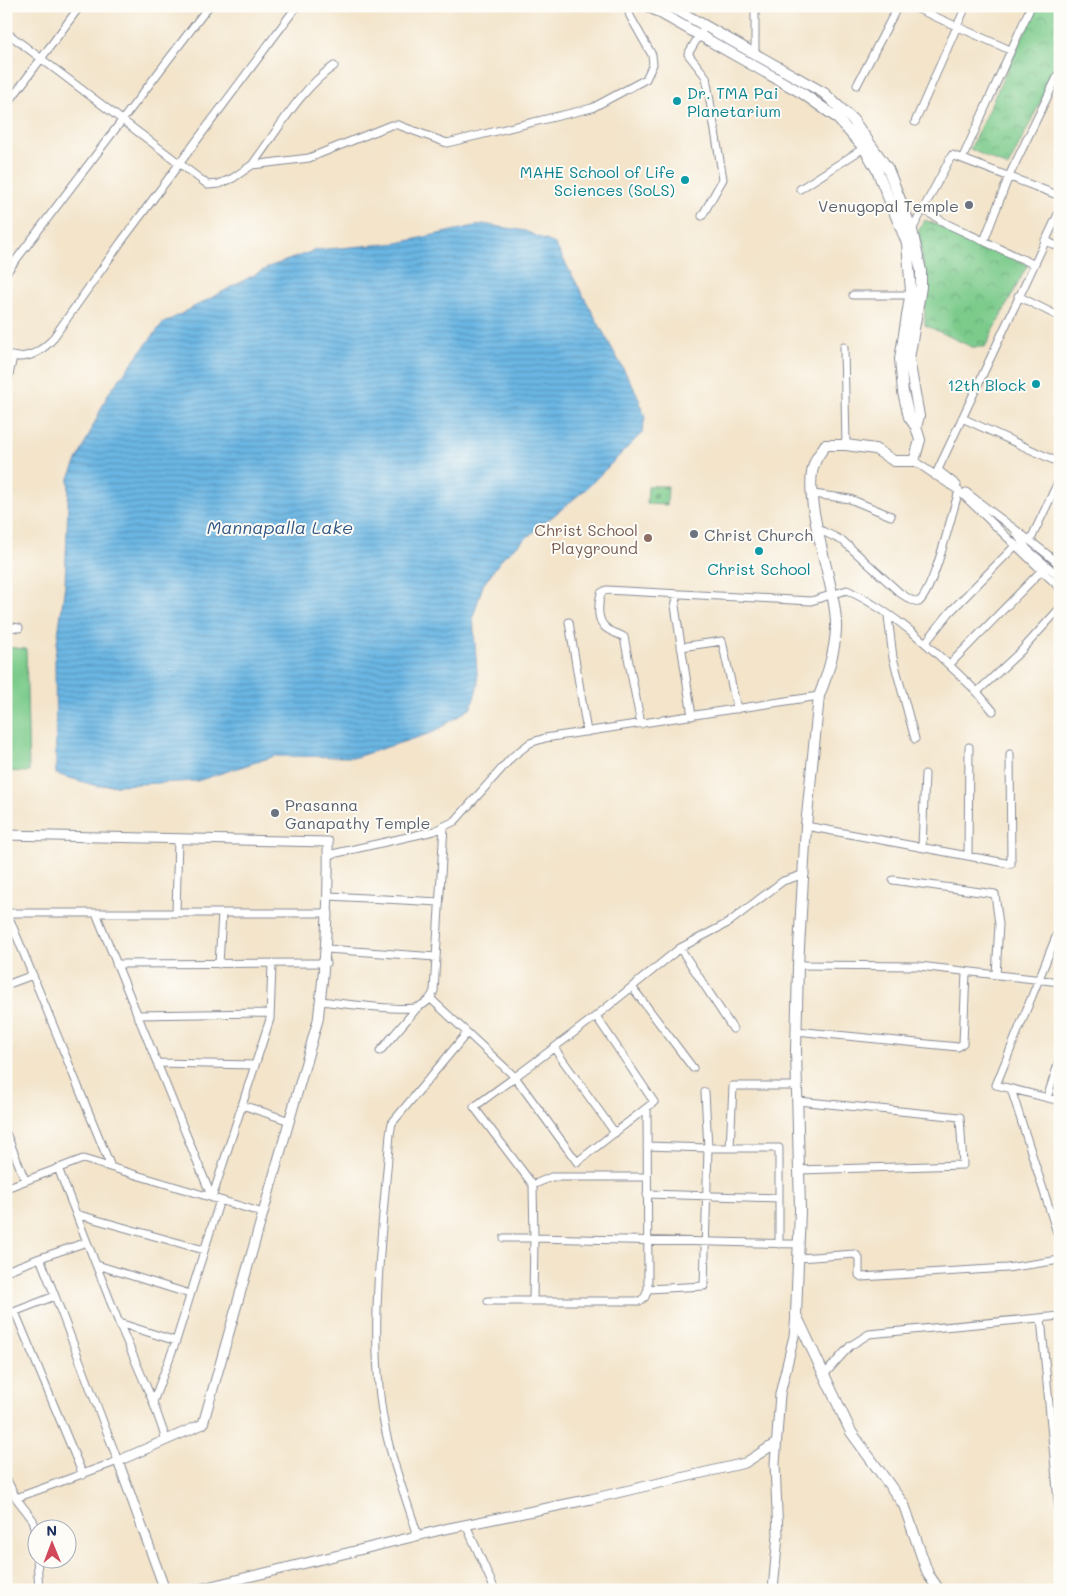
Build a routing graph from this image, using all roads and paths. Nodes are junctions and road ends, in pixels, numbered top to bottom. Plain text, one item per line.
1 (80, 6) edge
2 (209, 6) edge
3 (296, 6) edge
4 (627, 6) edge
5 (648, 6) edge
6 (670, 6) edge
7 (755, 6) edge
8 (898, 6) edge
9 (911, 6) edge
10 (966, 6) edge
11 (1031, 6) edge
12 (705, 26) junction
13 (958, 27) junction
14 (6, 32) edge
15 (699, 36) junction
16 (1010, 50) junction
17 (755, 55) junction
18 (42, 58) junction
19 (334, 66) dead end
20 (1059, 72) edge
21 (857, 86) dead end
22 (6, 106) edge
23 (123, 120) junction
24 (915, 122) dead end
25 (868, 145) junction
26 (963, 157) junction
27 (180, 164) junction
28 (252, 165) junction
29 (1009, 176) junction
30 (800, 189) dead end
31 (1060, 196) edge
32 (924, 210) junction
33 (1060, 210) edge
34 (702, 216) dead end
35 (912, 230) junction
36 (1045, 240) junction
37 (984, 242) junction
38 (1060, 248) edge
39 (1034, 264) junction
40 (6, 273) edge
41 (852, 295) dead end
42 (910, 295) junction
43 (1018, 296) junction
44 (1060, 317) edge
45 (844, 347) dead end
46 (10, 355) edge
47 (6, 388) edge
48 (962, 418) junction
49 (916, 427) junction
50 (846, 445) junction
51 (914, 462) junction
52 (1060, 464) edge
53 (936, 473) junction
54 (1060, 478) edge
55 (959, 491) junction
56 (813, 494) junction
57 (891, 516) dead end
58 (818, 529) junction
59 (1015, 531) junction
60 (1031, 539) junction
61 (1015, 546) junction
62 (1060, 565) edge
63 (1042, 570) junction
64 (1060, 576) edge
65 (1060, 588) edge
66 (678, 594) junction
67 (832, 595) junction
68 (1060, 608) edge
69 (888, 616) junction
70 (569, 622) dead end
71 (6, 626) edge
72 (19, 628) dead end
73 (926, 642) junction
74 (681, 648) junction
75 (949, 665) junction
76 (977, 692) junction
77 (819, 696) junction
78 (737, 709) junction
79 (993, 711) dead end
80 (692, 716) junction
81 (641, 724) junction
82 (587, 732) junction
83 (915, 738) dead end
84 (969, 747) dead end
85 (1010, 754) dead end
86 (925, 774) dead end
87 (444, 826) junction
88 (806, 826) junction
89 (6, 835) edge
90 (178, 838) junction
91 (922, 848) junction
92 (328, 855) junction
93 (968, 856) junction
94 (805, 874) junction
95 (893, 880) dead end
96 (329, 896) junction
97 (439, 902) junction
98 (7, 911) edge
99 (96, 913) junction
100 (176, 913) junction
101 (222, 913) junction
102 (329, 913) junction
103 (1060, 927) edge
104 (327, 948) junction
105 (680, 948) junction
106 (436, 957) junction
107 (326, 963) junction
108 (116, 964) junction
109 (219, 964) junction
110 (272, 964) junction
111 (798, 965) junction
112 (966, 972) junction
113 (33, 975) junction
114 (996, 975) junction
115 (1037, 980) junction
116 (1060, 982) edge
117 (6, 985) edge
118 (632, 987) junction
119 (431, 999) junction
120 (321, 1001) junction
121 (417, 1008) junction
122 (270, 1013) junction
123 (137, 1015) junction
124 (596, 1016) junction
125 (733, 1029) dead end
126 (796, 1031) junction
127 (468, 1034) junction
128 (554, 1048) junction
129 (380, 1051) dead end
130 (1060, 1058) edge
131 (157, 1063) junction
132 (255, 1065) junction
133 (693, 1068) dead end
134 (515, 1077) junction
135 (798, 1086) junction
136 (1011, 1089) junction
137 (706, 1092) dead end
138 (1047, 1098) junction
139 (798, 1101) junction
140 (1060, 1101) edge
141 (242, 1105) junction
142 (647, 1108) junction
143 (290, 1121) junction
144 (6, 1133) edge
145 (615, 1133) junction
146 (647, 1146) junction
147 (708, 1148) junction
148 (730, 1148) junction
149 (111, 1167) junction
150 (58, 1168) junction
151 (799, 1170) junction
152 (647, 1176) junction
153 (25, 1180) junction
154 (533, 1185) junction
155 (6, 1188) edge
156 (647, 1194) junction
157 (706, 1197) junction
158 (212, 1198) junction
159 (779, 1198) junction
160 (220, 1200) junction
161 (263, 1213) junction
162 (76, 1214) junction
163 (504, 1238) dead end
164 (534, 1238) junction
165 (647, 1241) junction
166 (87, 1242) junction
167 (705, 1242) junction
168 (1060, 1242) edge
169 (779, 1244) junction
170 (799, 1244) junction
171 (204, 1250) junction
172 (40, 1258) junction
173 (799, 1258) junction
174 (1060, 1260) edge
175 (97, 1264) junction
176 (6, 1271) edge
177 (648, 1289) junction
178 (190, 1294) junction
179 (56, 1296) junction
180 (488, 1301) dead end
181 (533, 1301) junction
182 (15, 1312) junction
183 (6, 1315) edge
184 (796, 1315) junction
185 (1060, 1316) edge
186 (1041, 1318) junction
187 (119, 1323) junction
188 (176, 1341) junction
189 (824, 1375) junction
190 (154, 1402) junction
191 (166, 1439) junction
192 (776, 1443) junction
193 (118, 1461) junction
194 (83, 1475) junction
195 (6, 1478) edge
196 (16, 1498) junction
197 (1060, 1522) edge
198 (466, 1525) junction
199 (418, 1536) junction
200 (39, 1590) edge
201 (165, 1590) edge
202 (195, 1590) edge
203 (495, 1590) edge
204 (773, 1590) edge
205 (938, 1590) edge

1 - 18 street
2 - 23 street
3 - 27 street
4 - 28 street
5 - 15 main road
6 - 12 main road
7 - 17 street
8 - 21 street
9 - 13 street
10 - 13 street
11 - 16 street
12 - 15 street
12 - 17 main road
13 - 16 street
13 - 24 street
14 - 18 street
15 - 25 main road
15 - 34 street
16 - 26 street
17 - 25 main road
18 - 22 street
18 - 23 street
19 - 28 street
20 - 29 street
23 - 27 street
23 - 40 street
25 - 30 street
25 - 35 main road
25 - 42 main road
26 - 29 street
26 - 32 street
27 - 28 street
27 - 46 street
29 - 31 street
29 - 37 street
32 - 35 street
32 - 37 street
33 - 36 street
35 - 49 main road
36 - 38 street
36 - 39 street
37 - 39 street
39 - 43 street
41 - 42 street
42 - 49 main road
43 - 44 street
43 - 48 street
45 - 50 street
46 - 47 street
48 - 52 street
48 - 53 street
49 - 51 main road
50 - 51 main road
50 - 56 main road
51 - 53 street
53 - 55 street
53 - 59 street
54 - 60 street
55 - 58 street
55 - 61 street
56 - 57 street
56 - 58 main road
58 - 67 main road
59 - 60 street
59 - 64 street
60 - 62 street
61 - 63 street
61 - 73 street
63 - 65 street
63 - 75 street
66 - 67 street
66 - 74 street
66 - 81 street
67 - 69 street
67 - 77 main road
68 - 76 street
69 - 73 street
69 - 83 street
70 - 82 street
71 - 72 street
73 - 75 street
74 - 78 street
74 - 80 street
75 - 76 street
76 - 79 street
77 - 78 street
77 - 88 main road
78 - 80 street
80 - 81 street
81 - 82 street
82 - 87 street
84 - 93 street
85 - 93 street
86 - 91 street
87 - 92 street
87 - 97 street
88 - 91 street
88 - 94 main road
89 - 90 street
90 - 92 street
90 - 100 street
91 - 93 street
92 - 96 street
94 - 105 street
94 - 111 main road
95 - 114 street
96 - 97 street
96 - 102 street
97 - 106 street
98 - 99 street
98 - 113 street
99 - 100 street
99 - 108 street
100 - 101 street
101 - 102 street
101 - 109 street
102 - 104 street
103 - 115 street
104 - 106 street
104 - 107 street
105 - 118 street
105 - 125 street
106 - 119 street
107 - 110 street
107 - 120 street
108 - 109 street
108 - 123 street
109 - 110 street
110 - 122 street
111 - 112 street
111 - 126 main road
112 - 114 street
112 - 126 street
113 - 117 street
113 - 149 street
114 - 115 street
115 - 116 street
115 - 136 street
118 - 124 street
118 - 133 street
119 - 121 street
119 - 127 street
120 - 121 street
120 - 143 street
121 - 129 street
122 - 123 street
122 - 132 street
123 - 131 street
124 - 128 street
124 - 142 street
126 - 135 main road
127 - 134 street
127 - 199 street
128 - 134 street
128 - 145 street
130 - 138 street
131 - 132 street
131 - 158 street
132 - 141 street
134 - 145 street
134 - 154 street
135 - 139 main road
135 - 148 street
136 - 138 street
136 - 168 street
137 - 147 street
138 - 140 street
139 - 151 main road
139 - 151 street
141 - 143 street
141 - 158 street
142 - 145 street
142 - 146 street
143 - 161 street
144 - 153 street
146 - 147 street
146 - 152 street
147 - 148 street
147 - 157 street
148 - 159 street
149 - 150 street
149 - 158 street
150 - 153 street
150 - 162 street
151 - 170 main road
152 - 154 street
152 - 156 street
153 - 155 street
154 - 164 street
156 - 157 street
156 - 165 street
157 - 159 street
157 - 167 street
158 - 160 street
159 - 169 street
160 - 161 street
160 - 171 street
161 - 191 street
162 - 166 street
162 - 171 street
163 - 164 street
164 - 165 street
164 - 181 street
165 - 167 street
165 - 177 street
166 - 172 street
166 - 175 street
167 - 169 street
167 - 177 street
169 - 170 street
170 - 173 main road
171 - 178 street
172 - 176 street
172 - 179 street
173 - 174 street
173 - 184 main road
175 - 178 street
175 - 187 street
177 - 181 street
178 - 188 street
179 - 182 street
179 - 193 street
180 - 181 street
182 - 183 street
182 - 194 street
184 - 189 main road
184 - 192 street
185 - 186 street
186 - 189 street
186 - 197 street
187 - 188 street
187 - 190 street
188 - 190 street
189 - 205 main road
190 - 191 street
191 - 193 street
192 - 198 street
192 - 204 street
193 - 194 street
193 - 201 street
194 - 196 street
195 - 196 street
196 - 200 street
198 - 199 street
198 - 203 street
199 - 202 street

